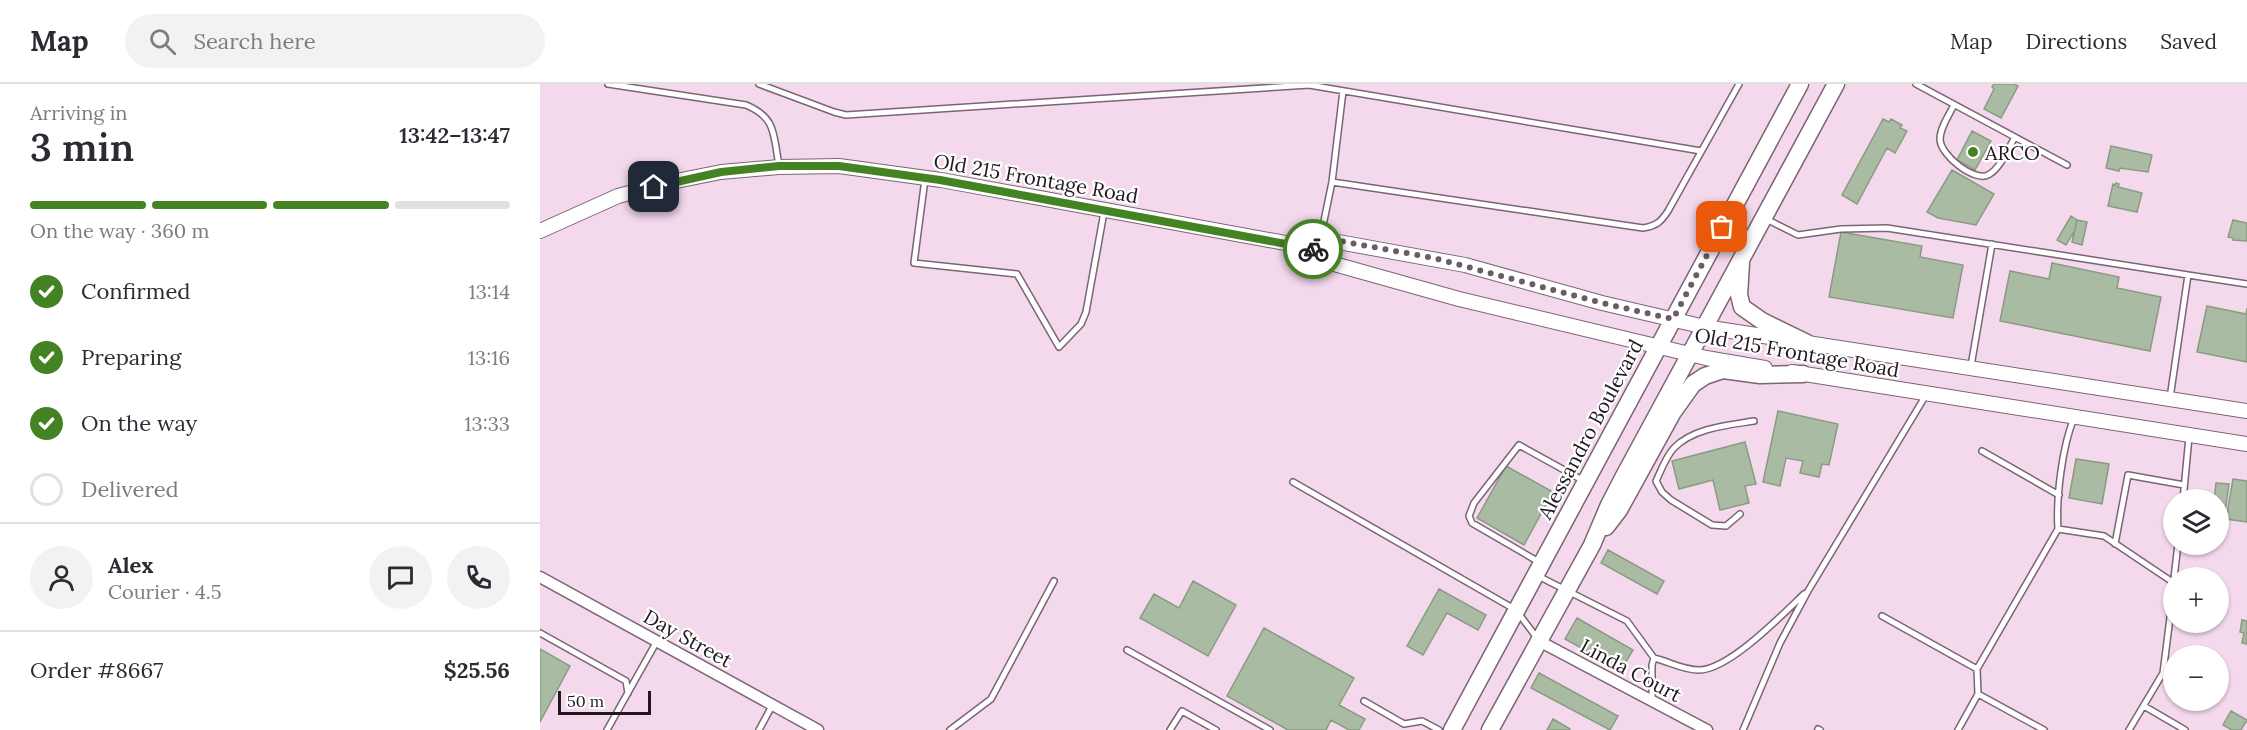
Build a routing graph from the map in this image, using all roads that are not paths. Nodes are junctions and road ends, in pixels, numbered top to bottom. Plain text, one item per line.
1 (608, 84) edge
2 (759, 84) edge
3 (1739, 84) edge
4 (1800, 84) edge
5 (1836, 84) edge
6 (1916, 84) edge
7 (1343, 92) junction
8 (1954, 105) junction
9 (2015, 137) junction
10 (1701, 151) junction
11 (2067, 165) dead end
12 (779, 166) junction
13 (925, 178) junction
14 (1332, 182) junction
15 (1104, 210) junction
16 (1764, 218) junction
17 (540, 231) edge
18 (1992, 244) junction
19 (1318, 249) junction
20 (1742, 259) junction
21 (2188, 275) junction
22 (2247, 284) edge
23 (1673, 319) junction
24 (1705, 327) junction
25 (1807, 343) junction
26 (1658, 347) junction
27 (1690, 354) junction
28 (1970, 369) junction
29 (1803, 374) junction
30 (1926, 394) junction
31 (2170, 400) junction
32 (2247, 411) edge
33 (2074, 417) junction
34 (1754, 421) dead end
35 (2190, 435) junction
36 (1658, 440) junction
37 (2247, 444) edge
38 (1672, 449) junction
39 (1982, 451) dead end
40 (1640, 472) junction
41 (1656, 481) junction
42 (1293, 482) dead end
43 (1585, 482) junction
44 (2184, 485) junction
45 (2184, 489) edge
46 (2059, 495) junction
47 (1740, 514) dead end
48 (2058, 529) junction
49 (2115, 544) junction
50 (1592, 545) junction
51 (1538, 569) junction
52 (540, 577) edge
53 (2163, 577) edge
54 (1054, 581) dead end
55 (1566, 591) junction
56 (1808, 591) junction
57 (1516, 610) junction
58 (1882, 616) dead end
59 (540, 633) edge
60 (2168, 633) edge
61 (657, 641) junction
62 (1539, 641) junction
63 (1127, 650) dead end
64 (1654, 658) junction
65 (1977, 669) junction
66 (628, 693) junction
67 (1978, 694) junction
68 (1364, 701) dead end
69 (1652, 701) junction
70 (773, 704) junction
71 (2144, 706) junction
72 (607, 730) edge
73 (759, 730) edge
74 (818, 730) edge
75 (950, 730) edge
76 (1170, 730) edge
77 (1216, 730) edge
78 (1270, 730) edge
79 (1439, 730) edge
80 (1452, 730) edge
81 (1490, 730) edge
82 (1707, 730) edge
83 (1743, 730) edge
84 (1958, 730) edge
85 (2044, 730) edge
86 (2129, 730) edge
87 (2185, 730) edge

1 - 12 lane
2 - 7 lane
3 - 10 lane
4 - 23 main road, Alessandro Boulevard
5 - 16 main road
6 - 8 lane
7 - 10 lane
7 - 14 lane
8 - 9 lane
8 - 9 lane
9 - 11 lane
10 - 14 lane
12 - 13 street, Old 215 Frontage Road
12 - 17 street, Old 215 Frontage Road
13 - 15 street, Old 215 Frontage Road
13 - 15 lane
14 - 19 lane
15 - 19 street, Old 215 Frontage Road
16 - 18 lane
16 - 20 main road
18 - 21 lane
18 - 28 lane
19 - 23 street, Old 215 Frontage Road
19 - 26 street, Old 215 Frontage Road
20 - 24 main road
20 - 25 main road
21 - 22 lane
21 - 31 lane
23 - 24 street, Old 215 Frontage Road
23 - 26 main road, Alessandro Boulevard
24 - 25 street, Old 215 Frontage Road
24 - 27 main road
25 - 28 street, Old 215 Frontage Road
26 - 27 street, Old 215 Frontage Road
26 - 43 main road, Alessandro Boulevard
27 - 29 street, Old 215 Frontage Road
27 - 50 main road
28 - 31 street, Old 215 Frontage Road
29 - 30 street, Old 215 Frontage Road
29 - 36 main road
30 - 33 street, Old 215 Frontage Road
30 - 56 lane
31 - 32 street, Old 215 Frontage Road
33 - 35 street, Old 215 Frontage Road
33 - 46 lane
34 - 38 lane
35 - 37 street, Old 215 Frontage Road
35 - 44 lane
36 - 38 lane
36 - 40 main road
38 - 41 lane
39 - 46 lane
40 - 41 lane
40 - 50 main road
41 - 47 lane
42 - 57 lane
43 - 51 main road, Alessandro Boulevard
43 - 51 lane
44 - 45 lane
44 - 49 lane
46 - 48 lane
48 - 49 lane
48 - 65 lane
49 - 53 lane
50 - 55 main road
51 - 55 lane
51 - 57 main road, Alessandro Boulevard
52 - 61 street, Day Street
54 - 75 lane
55 - 62 main road
55 - 64 lane
56 - 64 lane
56 - 83 lane
57 - 62 lane
57 - 80 main road, Alessandro Boulevard
58 - 65 lane
59 - 66 lane
60 - 71 lane
61 - 66 lane
61 - 70 street, Day Street
62 - 69 street, Linda Court
62 - 81 main road
63 - 78 lane
64 - 69 lane
65 - 67 lane
66 - 72 lane
67 - 84 lane
67 - 85 lane
68 - 79 lane
69 - 82 street, Linda Court
70 - 73 lane
70 - 74 street, Day Street
71 - 86 lane
71 - 87 lane
76 - 77 lane

